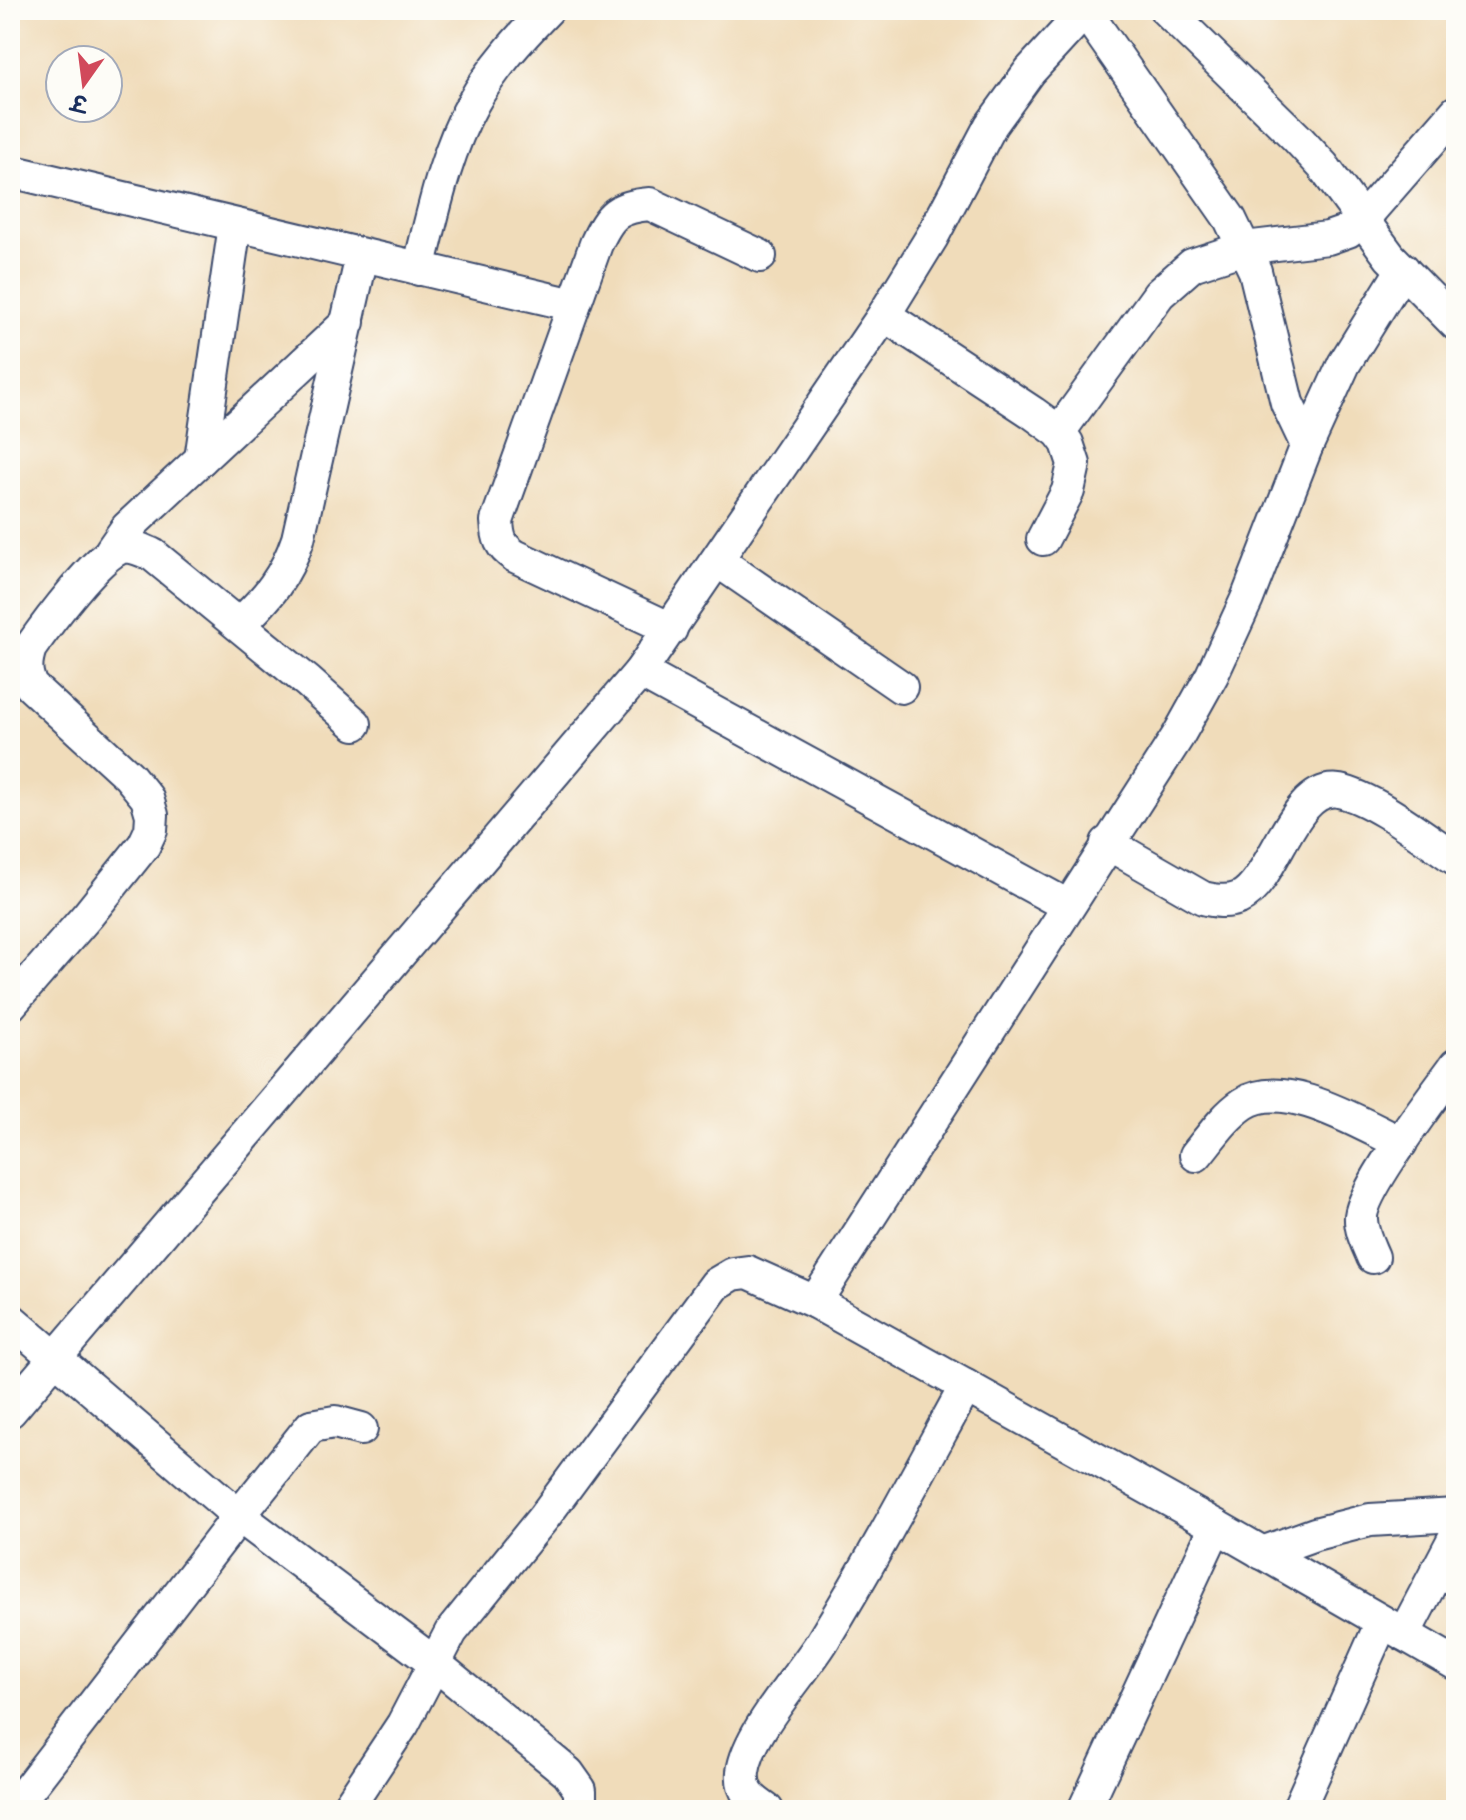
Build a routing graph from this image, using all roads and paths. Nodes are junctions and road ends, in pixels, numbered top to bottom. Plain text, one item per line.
1 (547, 10) edge
2 (1085, 10) edge
3 (1166, 10) edge
4 (1456, 112) edge
5 (12, 177) edge
6 (1362, 220) junction
7 (235, 225) junction
8 (1244, 248) junction
9 (362, 256) junction
10 (760, 256) dead end
11 (419, 269) junction
12 (1403, 269) junction
13 (574, 305) junction
14 (884, 315) junction
15 (348, 322) junction
16 (1456, 324) edge
17 (1059, 432) junction
18 (1307, 445) junction
19 (201, 459) junction
20 (1043, 539) dead end
21 (111, 551) junction
22 (718, 561) junction
23 (239, 625) junction
24 (671, 629) junction
25 (640, 672) junction
26 (901, 687) dead end
27 (355, 724) dead end
28 (1107, 843) junction
29 (1456, 859) edge
30 (1068, 906) junction
31 (10, 1005) edge
32 (1456, 1065) edge
33 (1401, 1143) junction
34 (1196, 1155) dead end
35 (1373, 1257) dead end
36 (815, 1302) junction
37 (10, 1319) edge
38 (56, 1356) junction
39 (966, 1386) junction
40 (10, 1411) edge
41 (361, 1429) dead end
42 (1456, 1515) edge
43 (239, 1516) junction
44 (1216, 1526) junction
45 (1456, 1535) edge
46 (1262, 1553) junction
47 (1393, 1628) junction
48 (433, 1662) junction
49 (1456, 1664) edge
50 (12, 1810) edge
51 (346, 1810) edge
52 (580, 1810) edge
53 (767, 1810) edge
54 (1084, 1810) edge
55 (1298, 1810) edge

1 - 11 street
2 - 8 street
2 - 14 street
3 - 6 street
4 - 6 street
5 - 7 street
6 - 8 street
6 - 12 street
7 - 9 street
7 - 19 street
8 - 17 street
8 - 18 street
9 - 11 street
9 - 15 street
10 - 13 street
11 - 13 street
12 - 16 street
12 - 18 street
13 - 24 street
14 - 17 street
14 - 22 street
15 - 19 street
15 - 23 street
17 - 20 street
18 - 28 street
19 - 21 street
21 - 23 street
21 - 31 street
22 - 24 street
22 - 26 street
23 - 27 street
24 - 25 street
25 - 30 street
25 - 38 street
28 - 29 street
28 - 30 street
30 - 36 street
32 - 33 street
33 - 34 street
33 - 35 street
36 - 39 street
36 - 48 street
37 - 38 street
38 - 40 street
38 - 43 street
39 - 44 street
39 - 53 street
41 - 43 street
42 - 46 street
43 - 48 street
43 - 50 street
44 - 46 street
44 - 54 street
45 - 47 street
46 - 47 street
47 - 49 street
47 - 55 street
48 - 51 street
48 - 52 street

